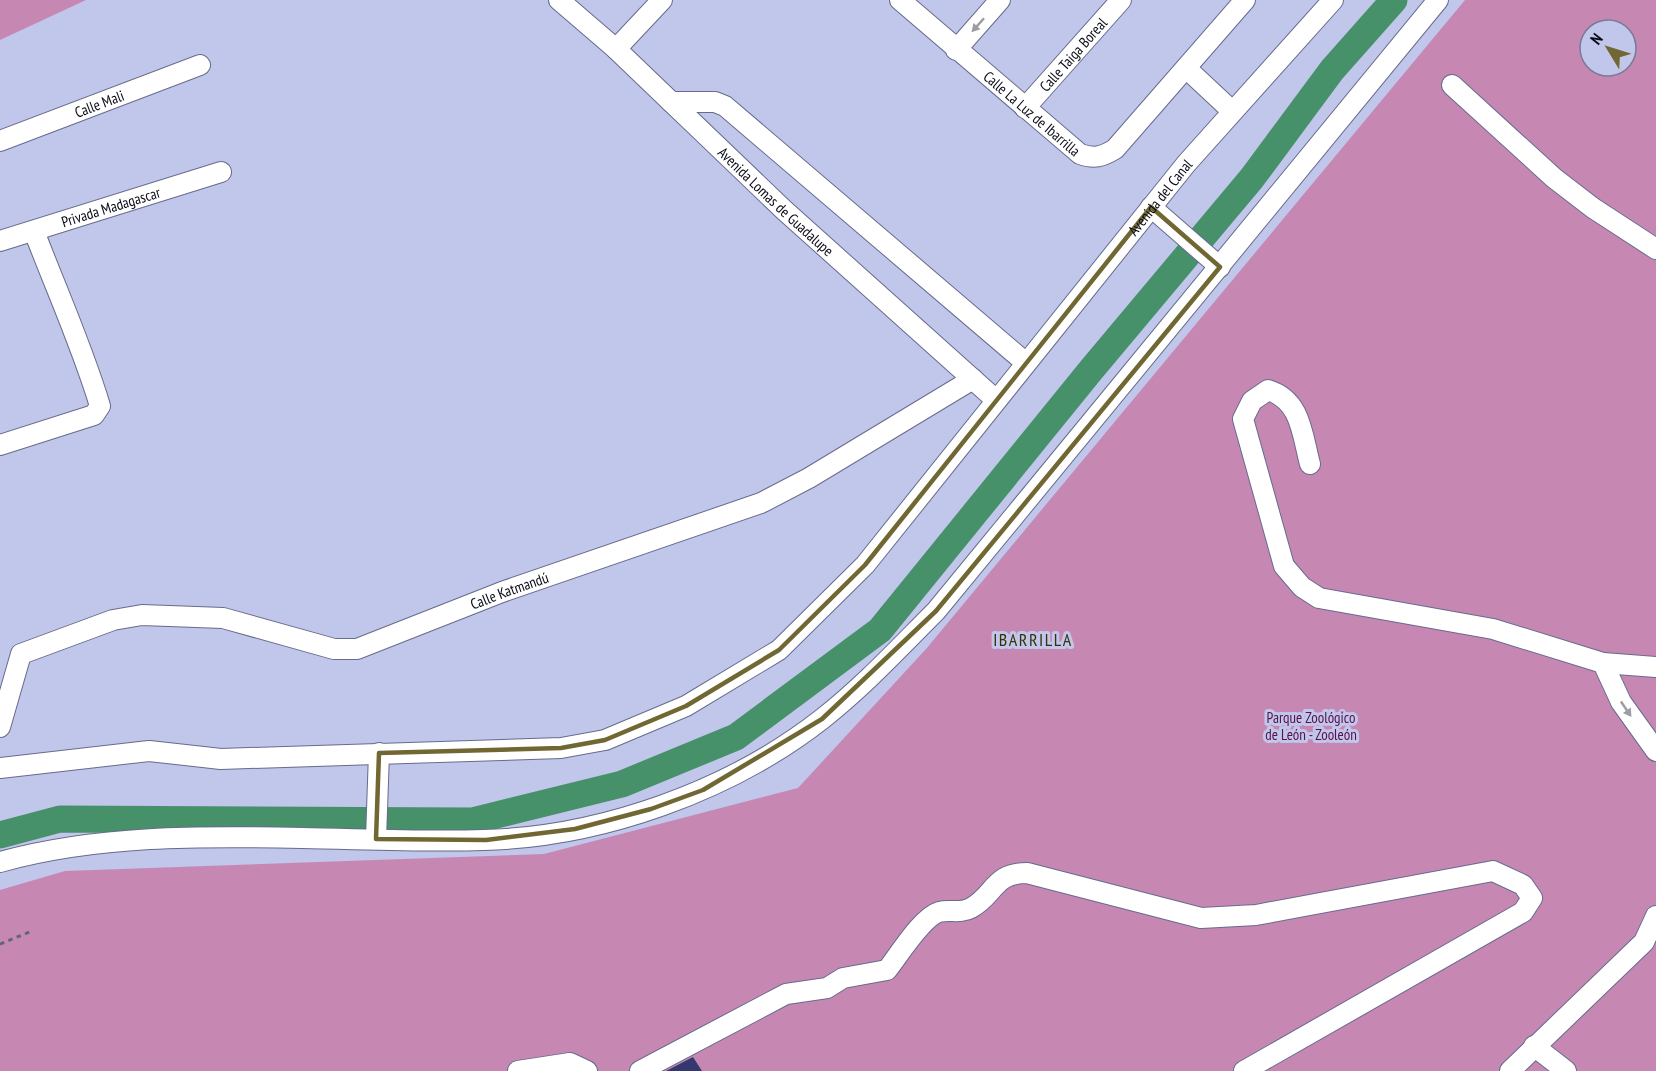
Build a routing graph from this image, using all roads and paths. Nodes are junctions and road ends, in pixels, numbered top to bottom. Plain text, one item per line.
1 (559, 0) edge
2 (662, 0) edge
3 (900, 0) edge
4 (1000, 0) edge
5 (1121, 0) edge
6 (1245, 0) edge
7 (1333, 0) edge
8 (1438, 0) edge
9 (615, 49) junction
10 (956, 50) junction
11 (200, 65) dead end
12 (1186, 68) junction
13 (1452, 86) dead end
14 (671, 102) junction
15 (1025, 108) junction
16 (1232, 111) junction
17 (0, 141) edge
18 (221, 171) dead end
19 (1151, 207) junction
20 (34, 231) junction
21 (0, 241) edge
22 (1656, 249) edge
23 (1215, 263) junction
24 (1026, 363) junction
25 (973, 379) junction
26 (996, 400) junction
27 (0, 445) edge
28 (1310, 464) dead end
29 (1603, 663) junction
30 (1656, 667) edge
31 (0, 727) edge
32 (1656, 751) edge
33 (379, 760) junction
34 (0, 768) edge
35 (377, 831) junction
36 (0, 862) edge
37 (1656, 916) edge
38 (32, 931) dead end
39 (0, 944) edge
40 (1534, 1046) junction
41 (518, 1071) edge
42 (587, 1071) edge
43 (640, 1071) edge
44 (1245, 1071) edge
45 (1510, 1071) edge
46 (1566, 1071) edge

1 - 9 street, Avenida Lomas de Guadalupe
2 - 9 street
3 - 10 street, Calle La Luz de Ibarrilla
4 -> 10 street
5 - 15 street, Calle Taiga Boreal
6 - 12 street, Calle La Luz de Ibarrilla
7 - 16 street, Avenida del Canal
8 - 23 street
9 - 14 street, Avenida Lomas de Guadalupe
10 - 15 street, Calle La Luz de Ibarrilla
11 - 17 street, Calle Mali
12 - 15 street, Calle La Luz de Ibarrilla
12 - 16 street
13 - 22 street
14 - 24 street
14 - 25 street, Avenida Lomas de Guadalupe
16 - 19 street, Avenida del Canal
18 - 20 street, Privada Madagascar
19 - 23 street
19 - 24 street, Avenida del Canal
20 - 21 street, Privada Madagascar
20 - 27 street
23 - 35 street
24 - 26 street, Avenida del Canal
25 - 26 street, Avenida Lomas de Guadalupe
25 - 31 street, Calle Katmandú
26 - 33 street, Avenida del Canal
28 - 29 street
29 - 30 street
29 -> 32 street
33 - 34 street, Avenida del Canal
33 - 35 street
35 - 36 street
37 - 40 street
38 - 39 path
40 - 45 street
40 - 46 street
41 - 42 street
43 - 44 street

